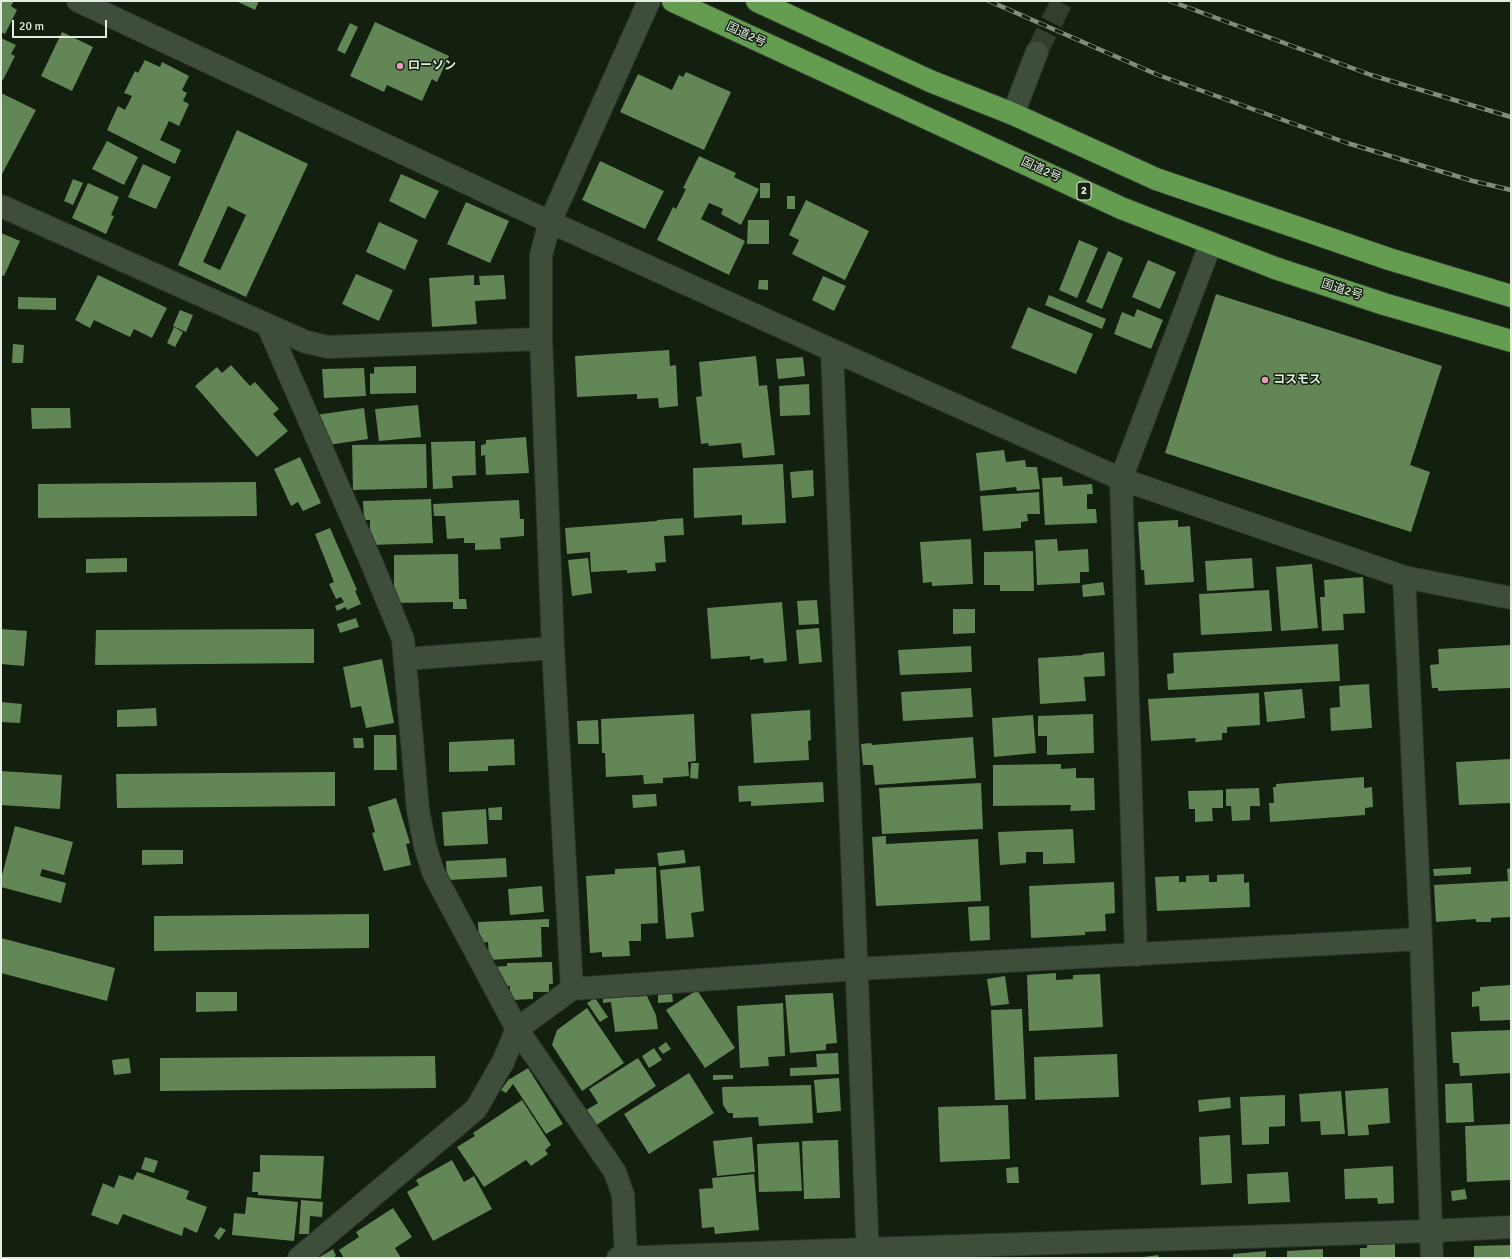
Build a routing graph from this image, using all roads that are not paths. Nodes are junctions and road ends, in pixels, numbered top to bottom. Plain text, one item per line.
1 (78, 1) edge
2 (649, 1) edge
3 (673, 1) edge
4 (757, 1) edge
5 (1037, 52) tunnel mouth
6 (1013, 114) junction
7 (1, 206) edge
8 (550, 222) junction
9 (1211, 243) junction
10 (1511, 296) edge
11 (268, 326) junction
12 (542, 339) junction
13 (1511, 341) edge
14 (832, 350) junction
15 (1121, 479) junction
16 (1404, 577) junction
17 (1511, 598) edge
18 (553, 648) junction
19 (405, 659) junction
20 (1421, 939) junction
21 (1136, 955) junction
22 (857, 968) junction
23 (572, 989) junction
24 (517, 1029) junction
25 (1511, 1227) edge
26 (1431, 1232) junction
27 (868, 1253) edge
28 (299, 1258) edge
29 (618, 1258) edge
30 (626, 1258) edge
31 (1432, 1258) edge

1 - 8 street
2 - 8 street
3 - 9 highway, 国道2号 / 2
4 - 6 highway
5 - 6 street
6 - 10 highway
7 - 11 street
8 - 12 street
8 - 14 street
9 - 13 highway, 国道2号 / 2
9 - 15 street
11 - 12 street
11 - 19 street
12 - 18 street
14 - 15 street
14 - 22 street
15 - 16 street
15 - 21 street
16 - 17 street
16 - 20 street
18 - 19 street
18 - 23 street
19 - 24 street
20 - 21 street
20 - 26 street
21 - 22 street
22 - 23 street
22 - 27 street
23 - 24 street
24 - 28 street
24 - 30 street
25 - 26 street
26 - 27 street
26 - 31 street
27 - 30 street
29 - 30 street

